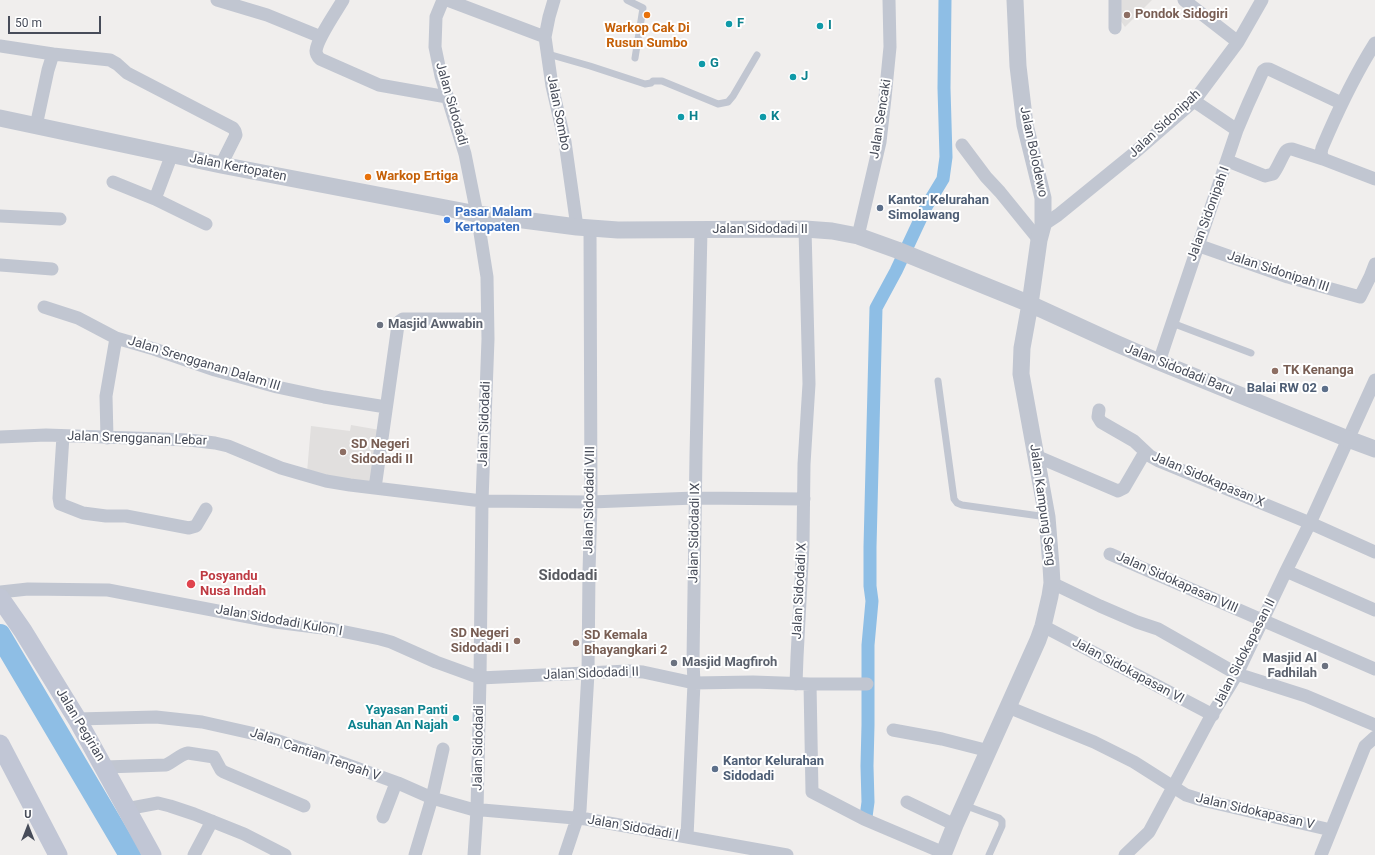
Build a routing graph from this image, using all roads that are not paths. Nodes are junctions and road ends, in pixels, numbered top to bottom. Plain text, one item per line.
1 (217, 0) edge
2 (443, 0) edge
3 (446, 0) edge
4 (554, 0) edge
5 (627, 0) edge
6 (889, 0) edge
7 (1015, 0) edge
8 (1115, 0) edge
9 (1184, 0) edge
10 (1262, 0) edge
11 (340, 1) edge
12 (1115, 28) dead end
13 (545, 37) junction
14 (321, 38) junction
15 (1238, 42) junction
16 (1375, 43) edge
17 (0, 46) edge
18 (53, 54) junction
19 (548, 54) junction
20 (757, 55) dead end
21 (635, 58) dead end
22 (447, 97) junction
23 (1194, 101) junction
24 (1341, 103) junction
25 (0, 118) edge
26 (36, 126) junction
27 (1237, 130) junction
28 (962, 145) dead end
29 (172, 154) junction
30 (1323, 159) junction
31 (1228, 161) junction
32 (222, 165) junction
33 (1375, 179) edge
34 (113, 182) dead end
35 (155, 199) junction
36 (477, 214) junction
37 (0, 216) edge
38 (60, 219) dead end
39 (206, 224) dead end
40 (583, 227) junction
41 (805, 229) junction
42 (701, 230) junction
43 (1041, 233) junction
44 (858, 236) junction
45 (1197, 245) junction
46 (1375, 264) edge
47 (0, 265) edge
48 (52, 269) dead end
49 (1373, 277) edge
50 (1030, 304) junction
51 (44, 307) dead end
52 (487, 319) junction
53 (1172, 322) junction
54 (116, 338) junction
55 (1251, 352) dead end
56 (1159, 362) junction
57 (1375, 380) edge
58 (938, 381) dead end
59 (386, 408) junction
60 (1099, 410) dead end
61 (62, 436) junction
62 (0, 437) edge
63 (107, 438) junction
64 (1348, 439) junction
65 (1375, 449) edge
66 (1145, 452) junction
67 (1036, 456) junction
68 (375, 488) junction
69 (695, 498) junction
70 (804, 499) junction
71 (482, 501) junction
72 (591, 502) junction
73 (206, 509) dead end
74 (1047, 517) junction
75 (1310, 523) junction
76 (1375, 552) edge
77 (1110, 554) dead end
78 (1286, 571) junction
79 (1052, 583) junction
80 (0, 592) edge
81 (0, 598) edge
82 (1375, 610) edge
83 (1262, 620) junction
84 (1043, 626) junction
85 (1375, 669) edge
86 (588, 673) junction
87 (1237, 674) junction
88 (480, 678) junction
89 (694, 683) junction
90 (796, 684) junction
91 (810, 684) junction
92 (867, 684) dead end
93 (1008, 707) junction
94 (1212, 716) junction
95 (77, 719) junction
96 (1375, 725) edge
97 (892, 730) dead end
98 (1375, 737) edge
99 (0, 744) edge
100 (443, 749) dead end
101 (989, 751) junction
102 (5, 764) edge
103 (105, 767) junction
104 (396, 783) junction
105 (1173, 786) junction
106 (432, 798) junction
107 (907, 802) dead end
108 (964, 805) junction
109 (304, 806) dead end
110 (126, 809) junction
111 (477, 810) junction
112 (383, 817) dead end
113 (577, 819) junction
114 (212, 821) junction
115 (955, 825) junction
116 (1331, 830) junction
117 (687, 837) junction
118 (944, 854) edge
119 (58, 855) edge
120 (152, 855) edge
121 (194, 855) edge
122 (285, 855) edge
123 (415, 855) edge
124 (474, 855) edge
125 (565, 855) edge
126 (787, 855) edge
127 (989, 855) edge
128 (1125, 855) edge
129 (1321, 855) edge

1 - 14 street
2 - 22 street, Jalan Sidodadi
3 - 13 street
4 - 13 street, Jalan Sombo
5 - 21 lane
6 - 44 street, Jalan Sencaki
7 - 43 street, Jalan Bolodewo
8 - 12 street
9 - 15 street
10 - 15 street, Jalan Sidonipah
11 - 14 street
13 - 19 street, Jalan Sombo
14 - 22 street
15 - 23 street, Jalan Sidonipah
16 - 24 street
17 - 18 street
18 - 26 street
18 - 32 street
19 - 20 lane
19 - 40 street, Jalan Sombo
22 - 36 street, Jalan Sidodadi
23 - 27 street
23 - 43 street, Jalan Sidonipah
24 - 27 street, Jalan Sidonipah I
24 - 30 street
25 - 26 street, Jalan Kertopaten
26 - 29 street, Jalan Kertopaten
27 - 31 street, Jalan Sidonipah I
28 - 43 street
29 - 32 street, Jalan Kertopaten
29 - 35 street
30 - 31 street
30 - 33 street
31 - 45 street, Jalan Sidonipah I
32 - 36 street, Jalan Kertopaten
34 - 35 street
35 - 39 street
36 - 40 street, Jalan Sidodadi II
36 - 52 street, Jalan Sidodadi
37 - 38 street
40 - 42 street, Jalan Sidodadi II
40 - 72 street, Jalan Sidodadi VIII
41 - 42 street, Jalan Sidodadi II
41 - 44 street, Jalan Sidodadi II
41 - 70 street, Jalan Sidodadi X
42 - 69 street, Jalan Sidodadi IX
43 - 50 street, Jalan Bolodewo
44 - 50 street, Jalan Sidodadi II
45 - 49 street, Jalan Sidonipah III
45 - 53 street, Jalan Sidonipah I
46 - 49 street
47 - 48 street
50 - 56 street, Jalan Sidodadi Baru
50 - 67 street, Jalan Kampung Seng
51 - 54 street, Jalan Srengganan Dalam III
52 - 59 street
52 - 71 street, Jalan Sidodadi
53 - 55 lane
53 - 56 street, Jalan Sidonipah I
54 - 59 street, Jalan Srengganan Dalam III
54 - 63 street
56 - 64 street, Jalan Sidodadi Baru
57 - 64 street, Jalan Sidokapasan II
58 - 74 lane
59 - 68 street
60 - 66 street
61 - 62 street, Jalan Srengganan Lebar
61 - 63 street, Jalan Srengganan Lebar
61 - 73 street
63 - 68 street, Jalan Srengganan Lebar
64 - 65 street, Jalan Sidodadi Baru
64 - 75 street, Jalan Sidokapasan II
66 - 67 street, Jalan Sidokapasan X
66 - 75 street, Jalan Sidokapasan X
67 - 74 street, Jalan Kampung Seng
68 - 71 street, Jalan Srengganan Lebar
69 - 70 street, Jalan Srengganan Lebar
69 - 72 street, Jalan Srengganan Lebar
69 - 89 street, Jalan Sidodadi IX
70 - 90 street, Jalan Sidodadi X
71 - 72 street, Jalan Srengganan Lebar
71 - 88 street, Jalan Sidodadi
72 - 86 street, Jalan Sidodadi VIII
74 - 79 street, Jalan Kampung Seng
75 - 76 street, Jalan Sidokapasan X
75 - 78 street, Jalan Sidokapasan II
77 - 83 street, Jalan Sidokapasan VIII
78 - 82 street
78 - 83 street, Jalan Sidokapasan II
79 - 84 street, Jalan Kampung Seng
79 - 87 street
80 - 88 street, Jalan Sidodadi Kulon I
81 - 95 main road, Jalan Pegirian
83 - 85 street, Jalan Sidokapasan VIII
83 - 87 street, Jalan Sidokapasan II
84 - 93 street, Jalan Kampung Seng
84 - 94 street, Jalan Sidokapasan VI
86 - 88 street, Jalan Sidodadi II
86 - 89 street, Jalan Sidodadi II
86 - 113 street, Jalan Sidodadi VIII
87 - 94 street, Jalan Sidokapasan II
87 - 96 street
88 - 111 street, Jalan Sidodadi
89 - 90 street, Jalan Sidodadi II
89 - 117 street, Jalan Sidodadi IX
90 - 91 street
91 - 92 street
91 - 118 street
93 - 101 street, Jalan Kampung Seng
93 - 105 street, Jalan Sidokapasan V
94 - 105 street, Jalan Sidokapasan II
95 - 103 main road, Jalan Pegirian
95 - 104 street, Jalan Cantian Tengah V
97 - 101 street
98 - 116 street
99 - 102 main road
100 - 106 street
101 - 108 street, Jalan Kampung Seng
102 - 119 main road
103 - 109 street
103 - 110 main road, Jalan Pegirian
104 - 106 street, Jalan Cantian Tengah V
104 - 112 street
105 - 116 street, Jalan Sidokapasan V
105 - 128 street, Jalan Sidokapasan II
106 - 111 street, Jalan Cantian Tengah V
106 - 123 street
107 - 115 street
108 - 115 street, Jalan Kampung Seng
108 - 127 lane
110 - 114 street
110 - 120 main road, Jalan Pegirian
111 - 113 street, Jalan Sidodadi I
111 - 124 street, Jalan Sidodadi
113 - 117 street, Jalan Sidodadi I
113 - 125 street, Jalan Sidodadi VIII
114 - 121 street
114 - 122 street
115 - 118 street, Jalan Kampung Seng
116 - 129 street
117 - 126 street, Jalan Sidodadi I

